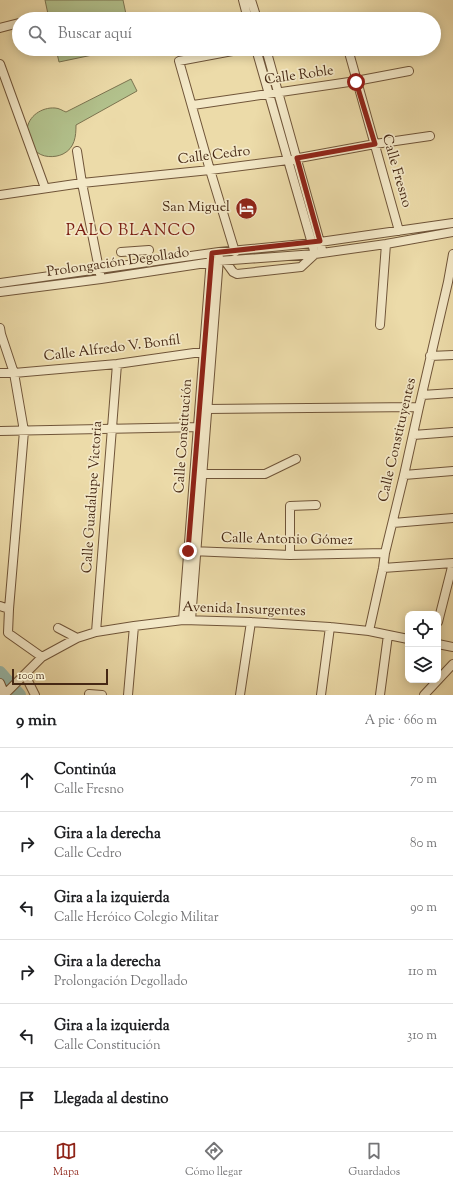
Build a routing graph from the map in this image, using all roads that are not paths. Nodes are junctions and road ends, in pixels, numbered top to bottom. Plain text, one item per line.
1 (243, 0) edge
2 (251, 0) edge
3 (246, 12) edge
4 (255, 12) edge
5 (12, 25) edge
6 (0, 28) edge
7 (206, 56) edge
8 (258, 56) edge
9 (268, 56) edge
10 (350, 56) edge
11 (0, 64) edge
12 (409, 71) dead end
13 (356, 82) junction
14 (279, 92) junction
15 (269, 93) junction
16 (192, 105) junction
17 (430, 136) dead end
18 (375, 144) junction
19 (77, 151) dead end
20 (297, 158) junction
21 (288, 160) junction
22 (210, 170) junction
23 (82, 183) junction
24 (45, 188) junction
25 (0, 195) edge
26 (453, 223) edge
27 (399, 231) junction
28 (453, 232) edge
29 (316, 242) junction
30 (386, 244) junction
31 (149, 250) dead end
32 (135, 251) junction
33 (121, 252) dead end
34 (235, 252) junction
35 (215, 253) junction
36 (319, 253) junction
37 (453, 254) edge
38 (218, 262) junction
39 (137, 264) junction
40 (99, 269) junction
41 (100, 279) junction
42 (451, 282) edge
43 (0, 283) edge
44 (0, 292) edge
45 (380, 325) dead end
46 (0, 328) edge
47 (213, 351) junction
48 (204, 352) junction
49 (453, 355) edge
50 (430, 356) junction
51 (117, 364) junction
52 (0, 373) edge
53 (14, 373) junction
54 (453, 393) edge
55 (422, 395) junction
56 (419, 407) junction
57 (207, 409) junction
58 (202, 427) junction
59 (111, 429) junction
60 (0, 431) edge
61 (24, 431) junction
62 (453, 432) edge
63 (413, 435) junction
64 (296, 459) dead end
65 (453, 471) edge
66 (198, 474) junction
67 (404, 475) junction
68 (316, 505) dead end
69 (453, 518) edge
70 (393, 523) junction
71 (192, 551) junction
72 (385, 553) junction
73 (290, 555) junction
74 (453, 563) edge
75 (383, 568) junction
76 (0, 606) edge
77 (9, 609) junction
78 (441, 611) edge
79 (187, 620) junction
80 (251, 622) junction
81 (134, 626) junction
82 (330, 627) junction
83 (58, 628) dead end
84 (96, 632) junction
85 (369, 632) junction
86 (388, 635) junction
87 (77, 638) junction
88 (405, 638) edge
89 (441, 645) edge
90 (453, 647) edge
91 (42, 657) junction
92 (453, 664) edge
93 (24, 677) junction
94 (0, 683) edge
95 (5, 694) edge
96 (89, 694) edge
97 (35, 695) edge
98 (102, 695) edge
99 (128, 695) edge
100 (240, 695) edge
101 (321, 695) edge
102 (380, 695) edge
103 (424, 695) edge

1 - 3 street
2 - 4 street
5 - 6 street
7 - 16 street
8 - 15 street
9 - 14 street
10 - 13 street, Calle Fresno
11 - 24 street
12 - 13 street, Calle Roble
13 - 14 street, Calle Roble
13 - 18 street, Calle Fresno
14 - 15 street, Calle Roble
14 - 20 street
15 - 16 street, Calle Roble
15 - 21 street
16 - 22 street
17 - 18 street, Calle Cedro
18 - 20 street, Calle Cedro
18 - 27 street, Calle Fresno
19 - 23 street
20 - 21 street, Calle Cedro
20 - 29 street
21 - 22 street, Calle Cedro
21 - 29 street
22 - 23 street, Calle Cedro
22 - 34 street
23 - 24 street, Calle Cedro
23 - 40 street
24 - 25 street, Calle Cedro
26 - 27 street, Prolongación Degollado
27 - 29 street, Prolongación Degollado
28 - 30 street, Prolongación Degollado
29 - 34 street, Prolongación Degollado
29 - 36 street
30 - 36 street, Prolongación Degollado
30 - 45 street
31 - 32 street
32 - 33 street
32 - 39 street
34 - 35 street, Prolongación Degollado
35 - 38 street, Calle Constitución
35 - 39 street, Prolongación Degollado
36 - 38 street, Prolongación Degollado
36 - 38 street
37 - 42 street, Calle Constituyentes
38 - 41 street, Prolongación Degollado
38 - 47 street, Calle Constitución
38 - 48 street, Calle Constitución
39 - 40 street, Prolongación Degollado
40 - 41 street
40 - 43 street, Prolongación Degollado
41 - 44 street, Prolongación Degollado
42 - 50 street, Calle Constituyentes
46 - 53 street
47 - 48 street, Calle Alfredo V. Bonfil
47 - 57 street, Calle Constitución
48 - 51 street, Calle Alfredo V. Bonfil
48 - 58 street, Calle Constitución
49 - 50 street
50 - 55 street, Calle Constituyentes
51 - 53 street, Calle Alfredo V. Bonfil
51 - 59 street, Calle Guadalupe Victoria
52 - 53 street, Calle Alfredo V. Bonfil
53 - 61 street
54 - 55 street
55 - 56 street, Calle Constituyentes
56 - 57 street, Calle Constitución
56 - 63 street, Calle Constituyentes
57 - 58 street, Calle Constitución
58 - 59 street
58 - 66 street, Calle Constitución
59 - 61 street
59 - 84 street, Calle Guadalupe Victoria
60 - 61 street
61 - 77 street
62 - 63 street
63 - 67 street, Calle Constituyentes
64 - 66 street
65 - 67 street
66 - 71 street, Calle Constitución
67 - 70 street, Calle Constituyentes
68 - 73 street
69 - 70 street
70 - 72 street, Calle Constituyentes
71 - 73 street, Calle Antonio Gómez
71 - 79 street, Calle Constitución
72 - 73 street, Calle Antonio Gómez
72 - 75 street, Calle Constituyentes
74 - 75 street
74 - 78 street
75 - 85 street, Calle Constituyentes
76 - 77 street
77 - 91 street
79 - 80 street, Avenida Insurgentes
79 - 81 street, Avenida Insurgentes
80 - 82 street, Avenida Insurgentes
80 - 100 street
81 - 84 street, Avenida Insurgentes
81 - 99 street
82 - 85 street, Avenida Insurgentes
82 - 101 street
83 - 87 street
84 - 87 street, Avenida Insurgentes
85 - 86 street, Avenida Insurgentes
86 - 88 street, Avenida Insurgentes
86 - 102 street
87 - 91 street, Avenida Insurgentes
89 - 90 street
91 - 93 street, Avenida Insurgentes
92 - 103 street
93 - 95 street, Avenida Insurgentes
93 - 97 street
94 - 95 street
96 - 98 street

